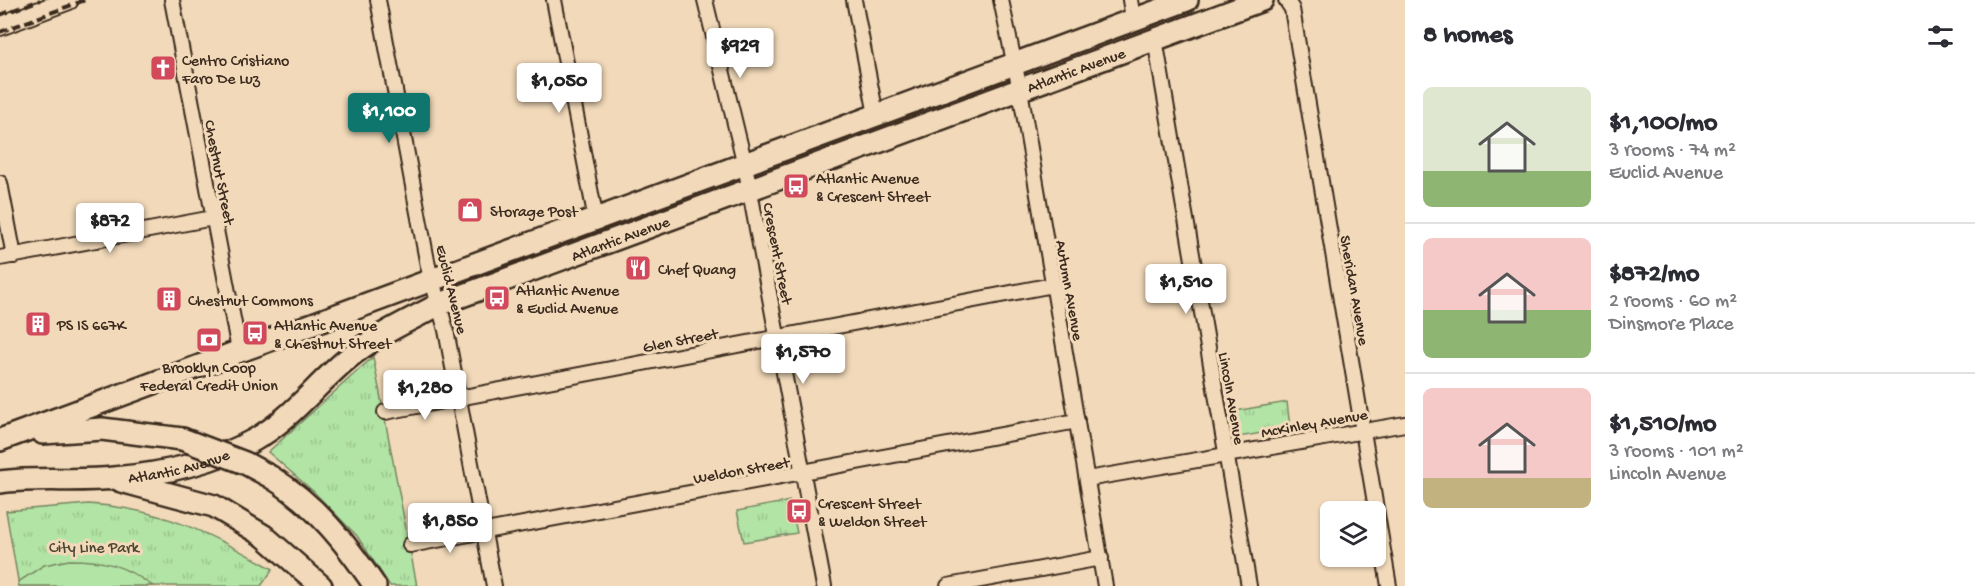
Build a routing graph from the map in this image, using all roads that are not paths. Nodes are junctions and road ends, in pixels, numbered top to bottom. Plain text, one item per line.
1 (69, 0) edge
2 (172, 0) edge
3 (378, 0) edge
4 (554, 0) edge
5 (705, 0) edge
6 (854, 0) edge
7 (1001, 0) edge
8 (1187, 0) edge
9 (1262, 0) edge
10 (1286, 0) edge
11 (1132, 9) edge
12 (0, 26) edge
13 (1155, 39) junction
14 (1013, 64) junction
15 (1020, 90) junction
16 (876, 115) junction
17 (745, 165) junction
18 (0, 183) edge
19 (750, 190) junction
20 (213, 218) junction
21 (596, 220) junction
22 (7, 257) edge
23 (432, 280) junction
24 (1053, 285) junction
25 (440, 304) junction
26 (778, 337) junction
27 (239, 350) junction
28 (459, 398) junction
29 (385, 412) dead end
30 (1077, 421) junction
31 (1405, 424) edge
32 (1363, 431) junction
33 (0, 441) edge
34 (1226, 454) junction
35 (803, 474) junction
36 (112, 479) junction
37 (1087, 479) junction
38 (0, 482) edge
39 (484, 533) junction
40 (411, 545) dead end
41 (1101, 558) junction
42 (321, 586) edge
43 (375, 586) edge
44 (494, 586) edge
45 (824, 586) edge
46 (948, 586) edge
47 (1106, 586) edge
48 (1249, 586) edge
49 (1389, 586) edge

1 - 12 street
2 - 20 street, Chestnut Street
3 - 23 street, Euclid Avenue
4 - 21 street
5 - 17 street, Crescent Street
6 - 16 street
7 - 14 street, Autumn Avenue
8 - 11 main road, Atlantic Avenue
9 - 13 main road, Atlantic Avenue
10 - 32 street, Sheridan Avenue
11 - 14 main road, Atlantic Avenue
13 - 15 main road, Atlantic Avenue
13 - 34 street, Lincoln Avenue
14 - 15 street, Autumn Avenue
14 - 16 main road, Atlantic Avenue
15 - 19 main road, Atlantic Avenue
15 - 24 street, Autumn Avenue
16 - 17 main road, Atlantic Avenue
17 - 19 street, Crescent Street
17 - 21 main road, Atlantic Avenue
18 - 22 street
19 - 25 main road, Atlantic Avenue
19 - 26 street, Crescent Street
20 - 22 street
20 - 27 street, Chestnut Street
21 - 23 main road, Atlantic Avenue
23 - 25 street, Euclid Avenue
23 - 27 main road, Atlantic Avenue
24 - 26 street, Glen Street
24 - 30 street, Autumn Avenue
25 - 28 street, Euclid Avenue
25 - 36 main road, Atlantic Avenue
26 - 28 street, Glen Street
26 - 35 street, Crescent Street
27 - 33 main road, Atlantic Avenue
28 - 29 street, Glen Street
28 - 39 street, Euclid Avenue
30 - 35 street, Weldon Street
30 - 37 street, Autumn Avenue
31 - 32 street, McKinley Avenue
32 - 34 street, McKinley Avenue
32 - 49 street, Sheridan Avenue
33 - 43 main road, bridge
34 - 37 street, McKinley Avenue
34 - 48 street, Lincoln Avenue
35 - 39 street, Weldon Street
35 - 45 street, Crescent Street
36 - 38 main road, Atlantic Avenue
36 - 42 main road
37 - 41 street, Autumn Avenue
39 - 40 street, Weldon Street
39 - 44 street, Euclid Avenue
41 - 46 street
41 - 47 street, Autumn Avenue

